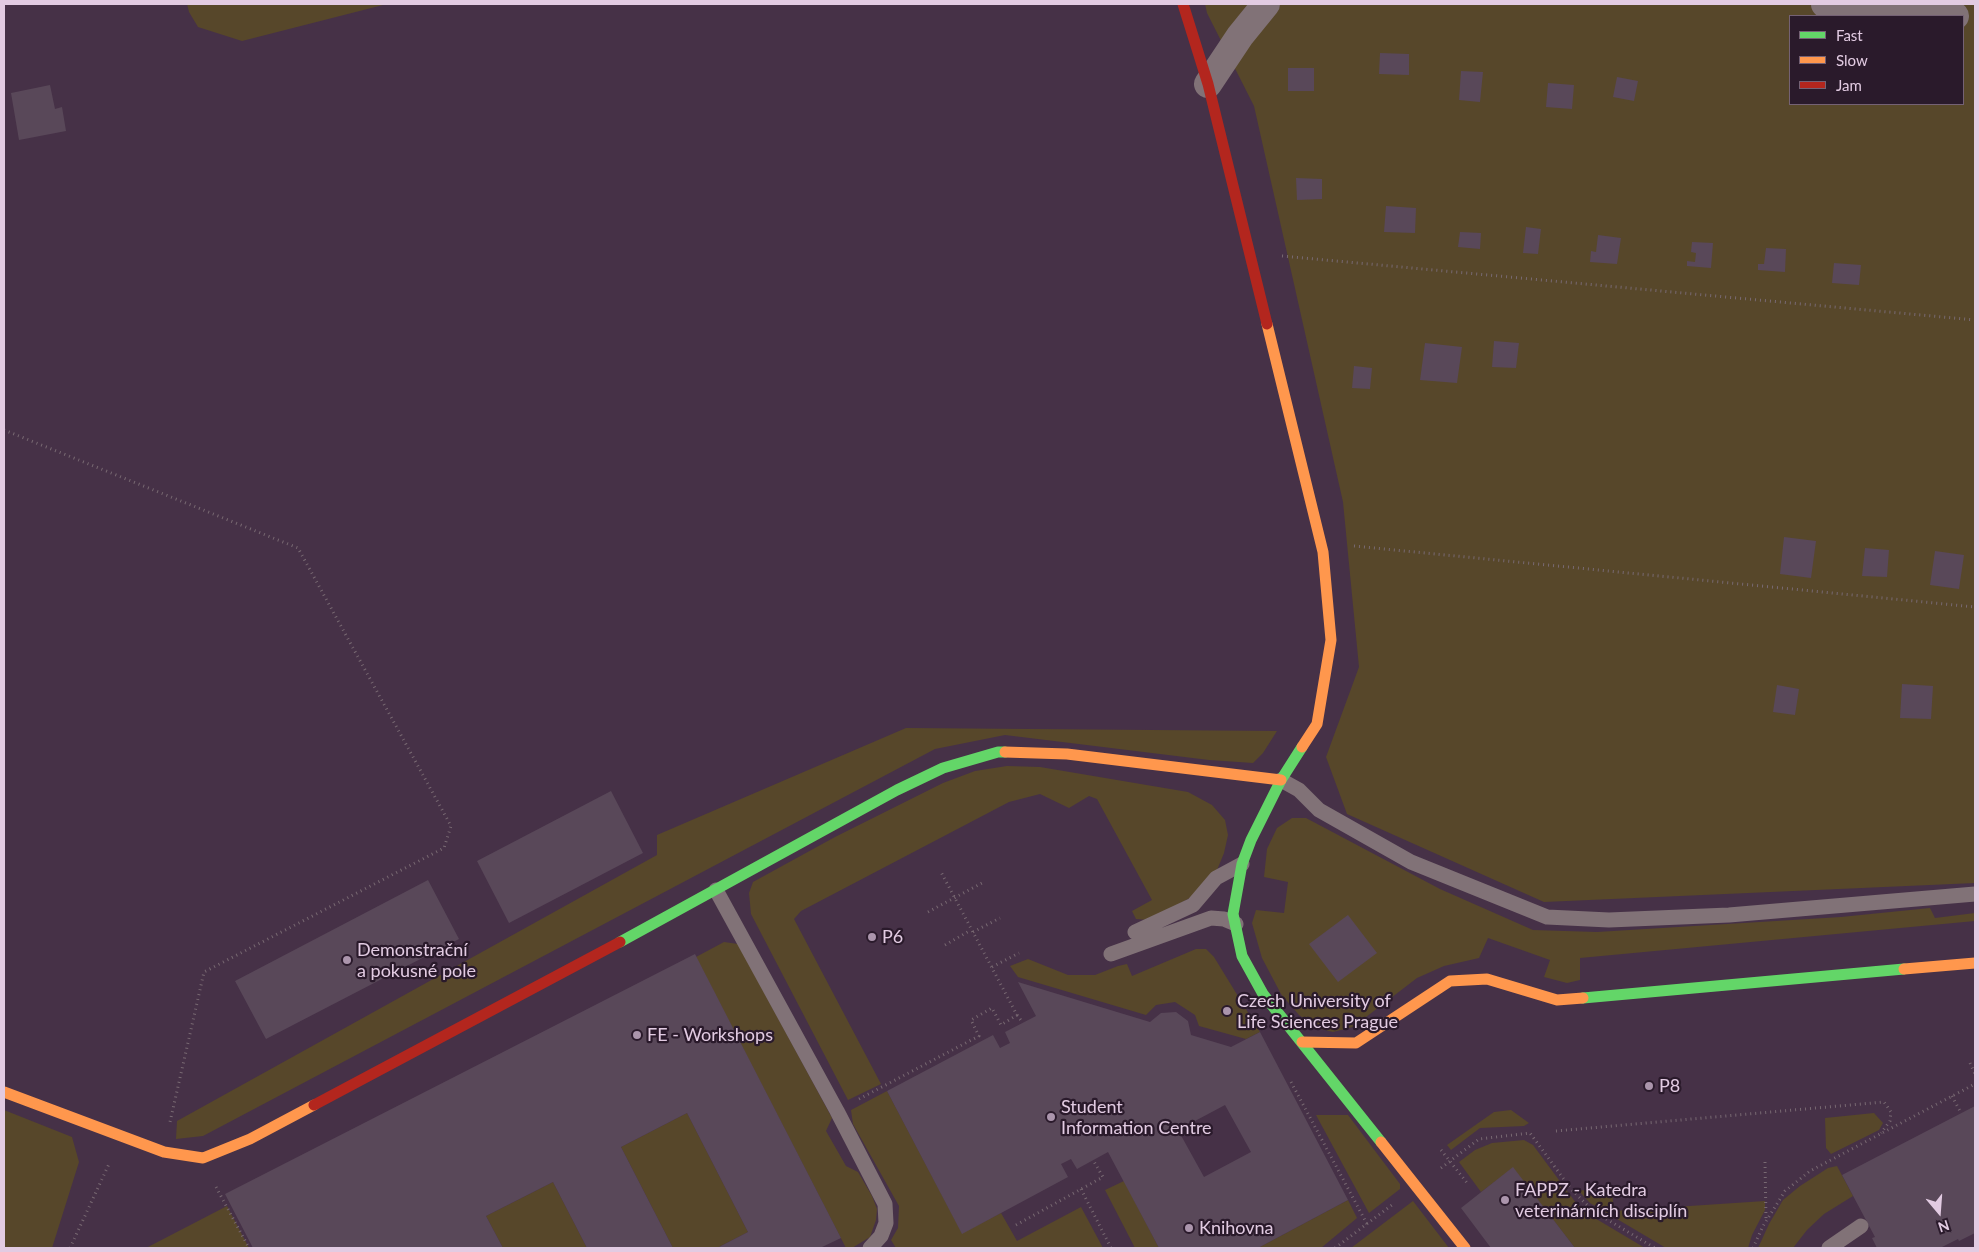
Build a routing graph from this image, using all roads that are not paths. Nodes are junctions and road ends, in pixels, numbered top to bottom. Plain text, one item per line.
1 (1184, 4) edge
2 (1266, 4) edge
3 (1825, 4) edge
4 (1944, 15) edge
5 (1208, 84) junction
6 (1281, 780) junction
7 (1242, 864) junction
8 (716, 890) junction
9 (1975, 894) edge
10 (1236, 924) junction
11 (1135, 932) dead end
12 (1111, 954) dead end
13 (1975, 963) edge
14 (1302, 1042) junction
15 (4, 1092) edge
16 (1861, 1226) dead end
17 (870, 1248) edge
18 (1465, 1248) edge
19 (1829, 1248) edge

1 - 5 street
2 - 5 street
3 - 4 street
5 - 6 street
6 - 7 street
6 - 8 street
6 - 9 lane
7 - 10 street
7 - 11 lane
8 - 15 street
8 - 17 lane
10 - 12 lane
10 - 14 street
13 - 14 street
14 - 18 street
16 - 19 lane

